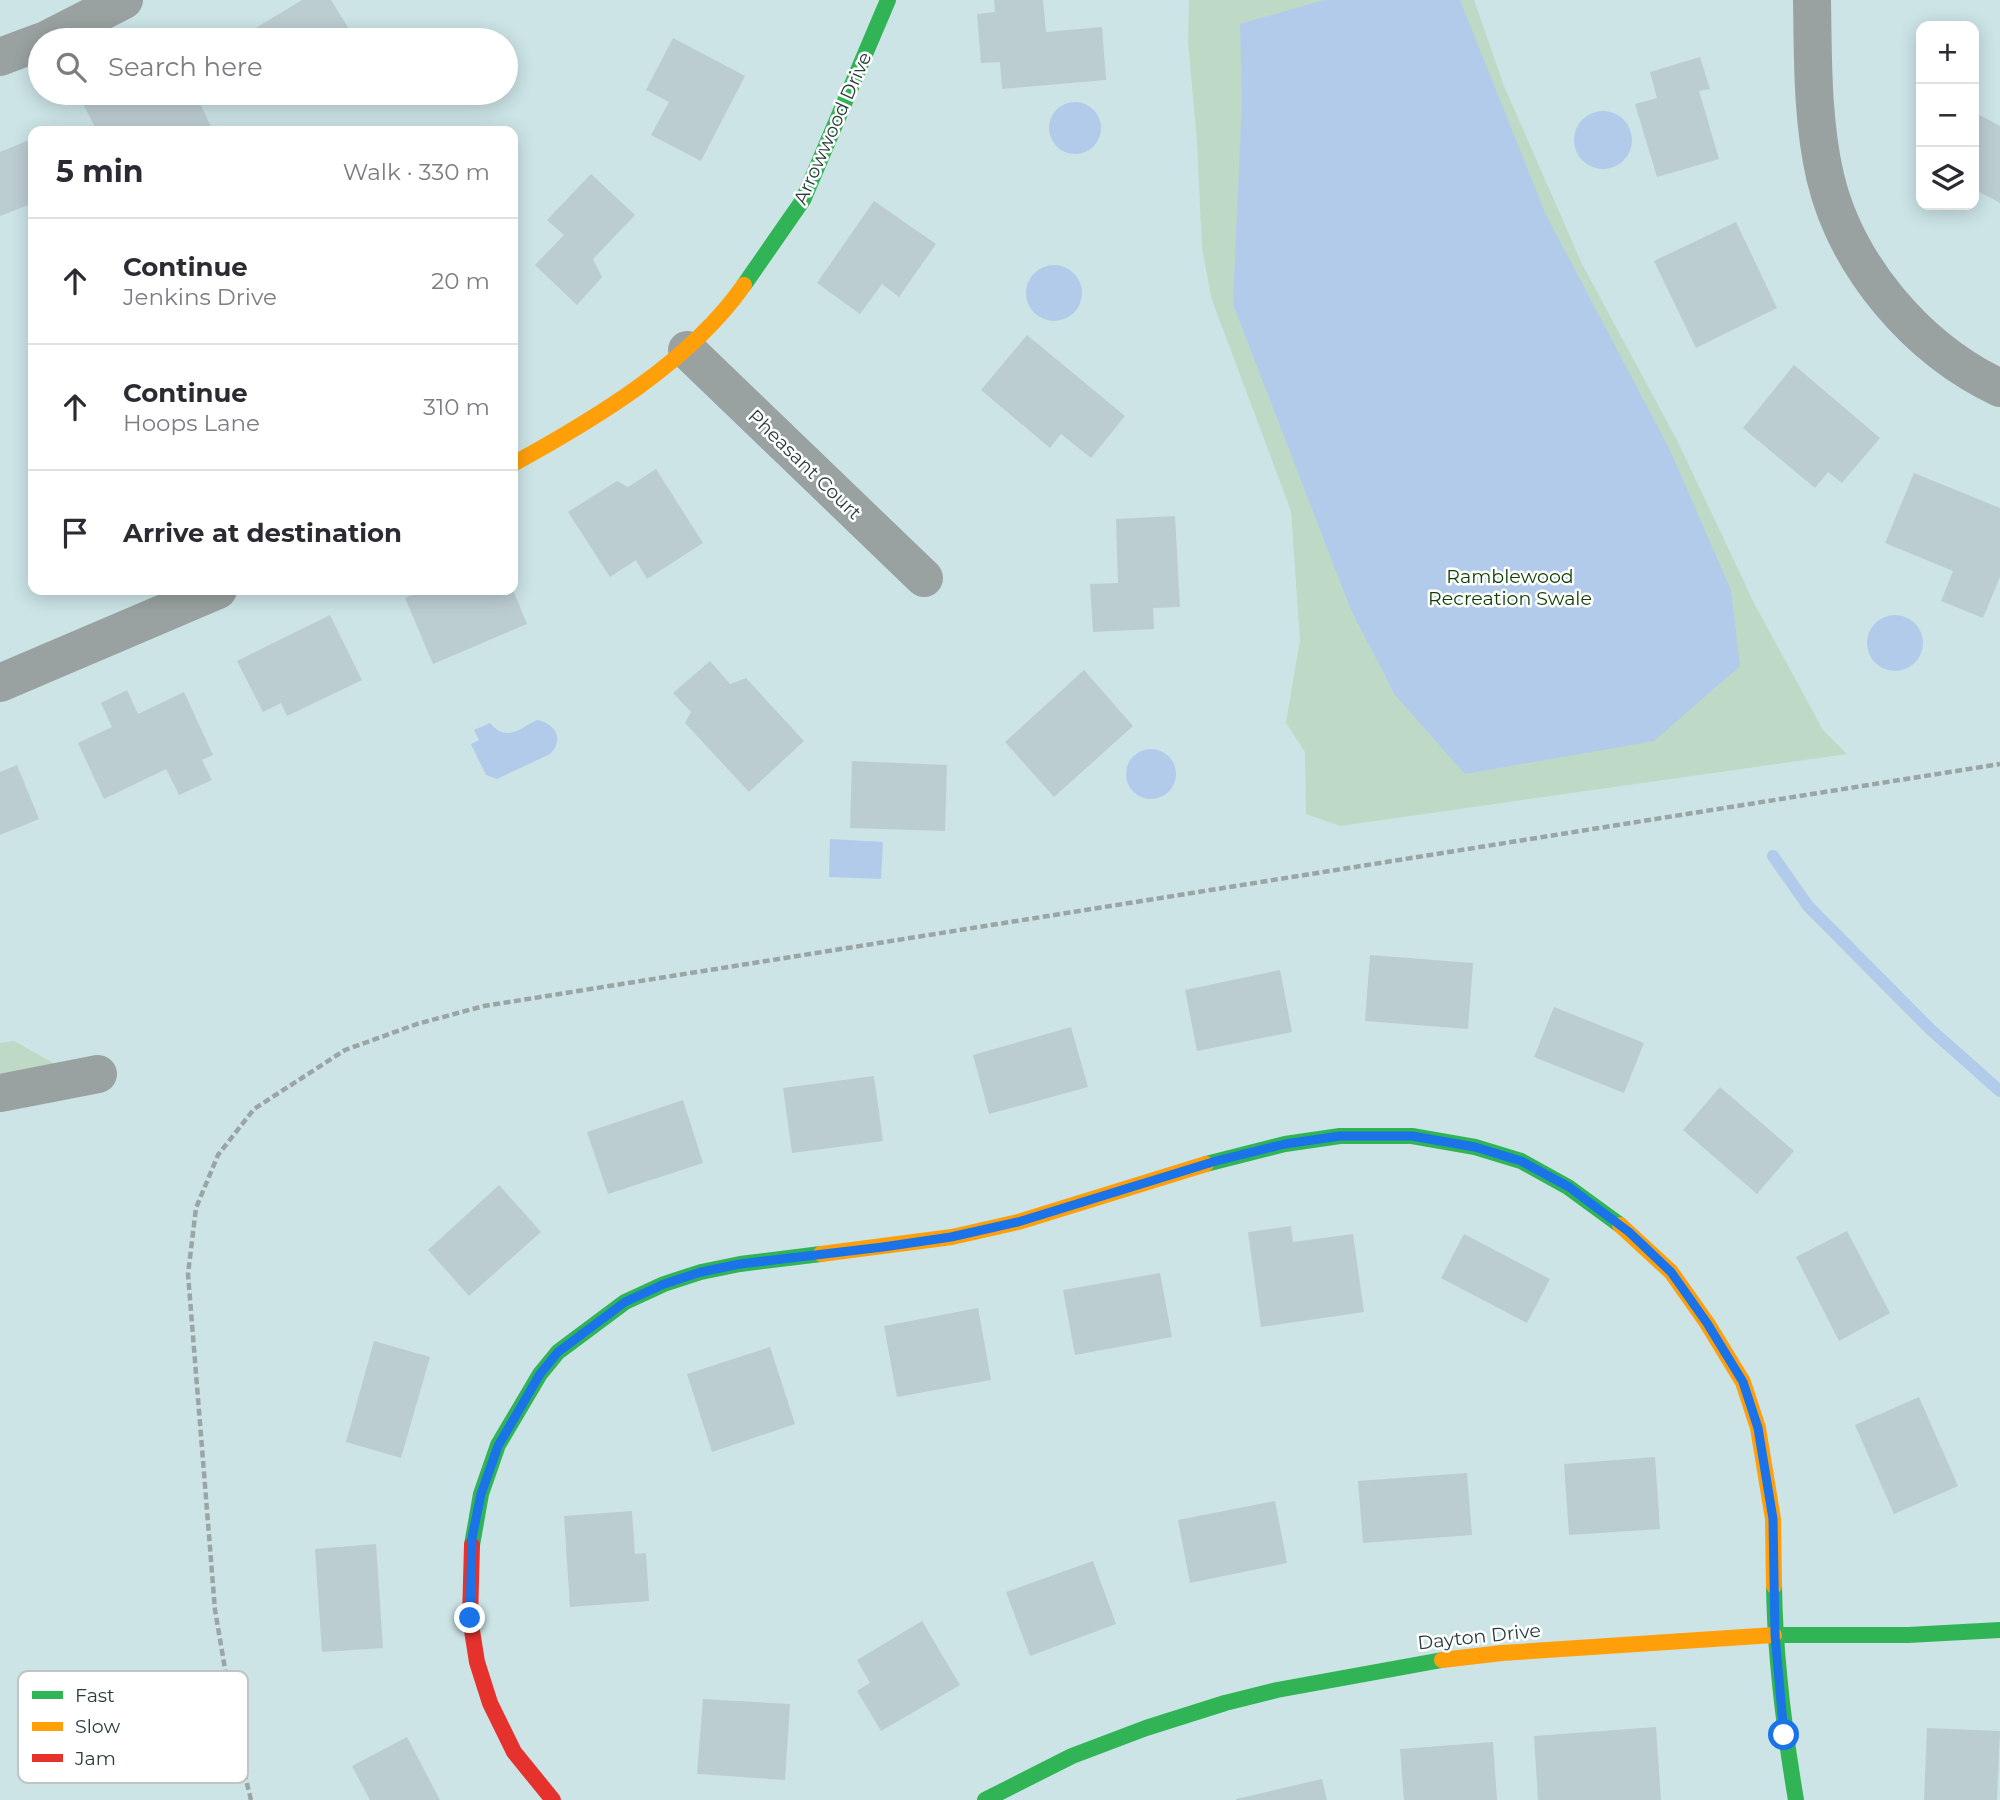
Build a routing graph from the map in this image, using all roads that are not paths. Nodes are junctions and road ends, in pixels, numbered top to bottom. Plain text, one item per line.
1 (124, 0) edge
2 (888, 0) edge
3 (1812, 0) edge
4 (69, 28) edge
5 (28, 46) edge
6 (0, 57) edge
7 (687, 350) junction
8 (2000, 388) edge
9 (518, 461) edge
10 (924, 578) dead end
11 (206, 595) edge
12 (0, 683) edge
13 (98, 1074) dead end
14 (0, 1093) edge
15 (2000, 1630) edge
16 (1775, 1635) junction
17 (553, 1800) edge
18 (985, 1800) edge
19 (1796, 1800) edge

1 - 4 street
2 - 7 street, Arrowwood Drive
3 - 8 street
5 - 6 street
7 - 9 street, Arrowwood Drive
7 - 10 street, Pheasant Court
11 - 12 street
13 - 14 street
15 - 16 street, Dayton Drive
16 - 17 street
16 - 18 street, Dayton Drive
16 - 19 street

